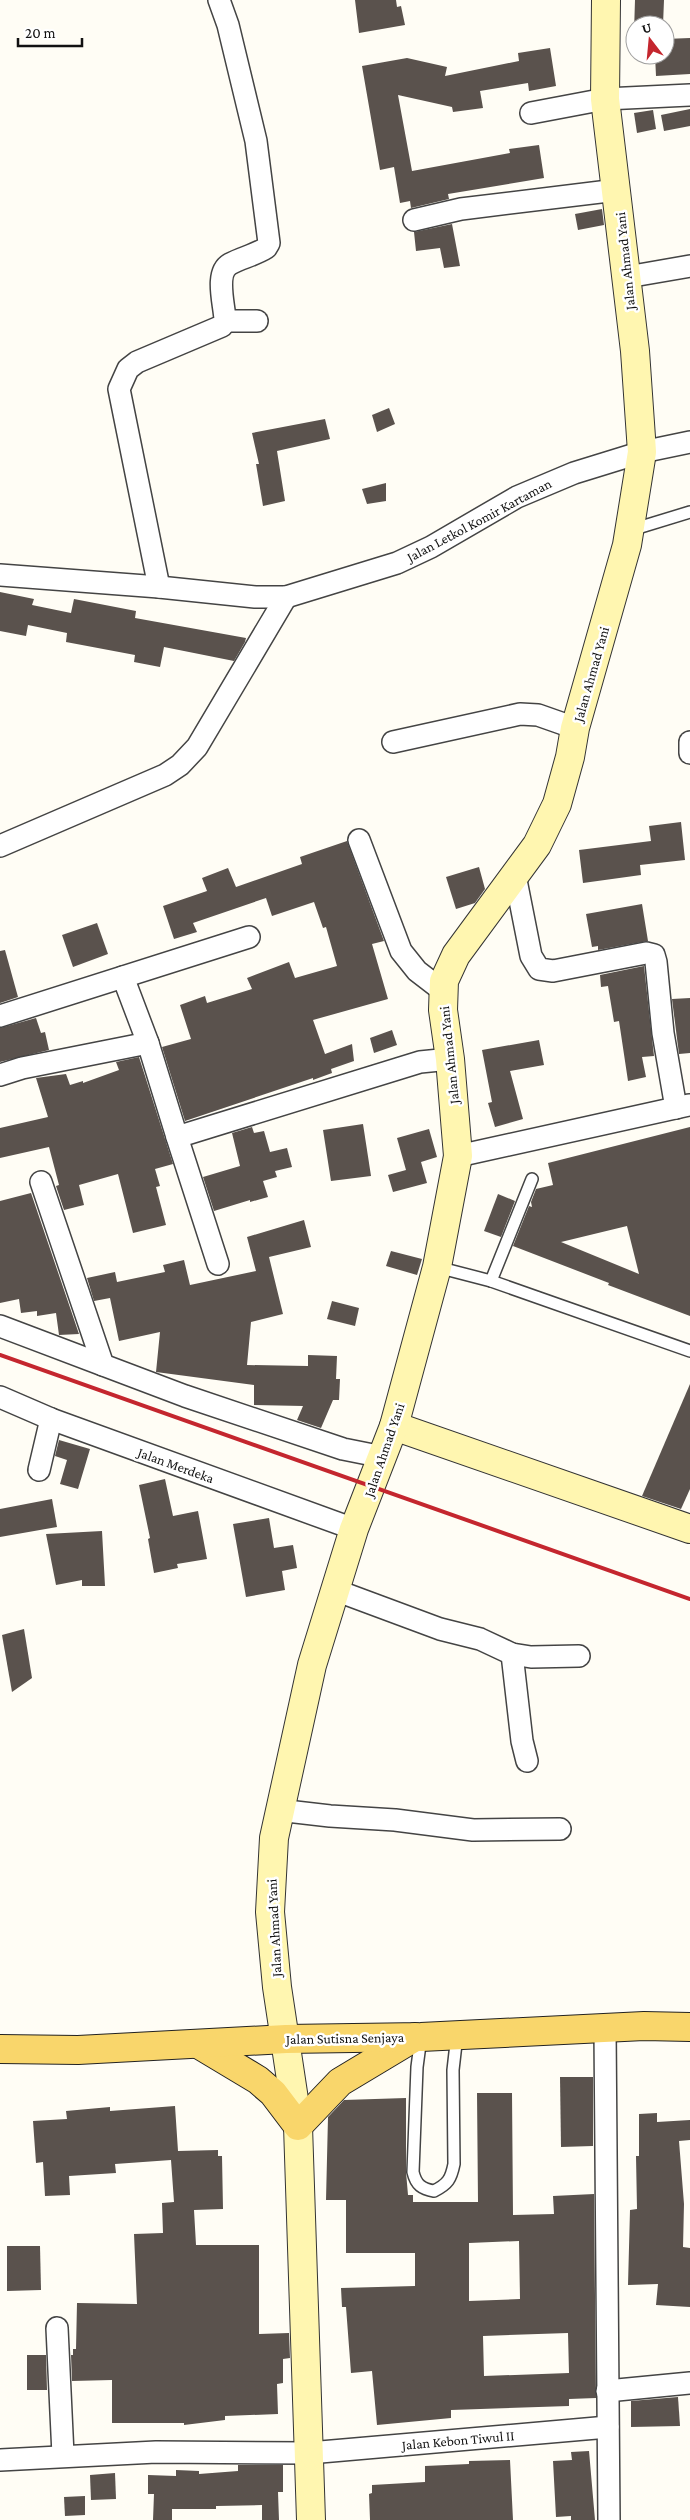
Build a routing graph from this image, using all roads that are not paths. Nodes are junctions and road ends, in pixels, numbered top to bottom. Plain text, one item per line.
1 (219, 0) edge
2 (606, 0) edge
3 (690, 95) edge
4 (605, 98) junction
5 (531, 113) dead end
6 (616, 190) junction
7 (414, 220) dead end
8 (690, 266) edge
9 (627, 277) junction
10 (225, 321) junction
11 (257, 321) dead end
12 (690, 442) edge
13 (642, 452) junction
14 (690, 512) edge
15 (631, 530) junction
16 (0, 575) edge
17 (159, 587) junction
18 (286, 597) junction
19 (575, 728) junction
20 (393, 742) dead end
21 (690, 742) edge
22 (690, 752) edge
23 (359, 840) dead end
24 (0, 846) edge
25 (515, 875) junction
26 (249, 937) dead end
27 (123, 977) junction
28 (443, 991) junction
29 (0, 1016) edge
30 (148, 1043) junction
31 (450, 1059) junction
32 (0, 1075) edge
33 (683, 1107) edge
34 (177, 1137) junction
35 (458, 1156) junction
36 (532, 1179) dead end
37 (41, 1182) dead end
38 (218, 1264) dead end
39 (437, 1267) junction
40 (491, 1281) junction
41 (0, 1326) edge
42 (690, 1351) edge
43 (103, 1365) junction
44 (0, 1397) edge
45 (51, 1419) junction
46 (394, 1426) junction
47 (383, 1458) junction
48 (39, 1470) dead end
49 (359, 1518) junction
50 (690, 1529) edge
51 (335, 1590) junction
52 (512, 1654) junction
53 (579, 1656) dead end
54 (527, 1761) dead end
55 (278, 1810) junction
56 (560, 1829) dead end
57 (690, 2027) edge
58 (605, 2029) junction
59 (457, 2035) junction
60 (418, 2037) junction
61 (286, 2039) junction
62 (198, 2044) junction
63 (0, 2050) edge
64 (298, 2126) junction
65 (57, 2328) dead end
66 (690, 2383) edge
67 (607, 2391) junction
68 (608, 2427) junction
69 (309, 2453) junction
70 (63, 2455) junction
71 (0, 2460) edge
72 (311, 2520) edge
73 (609, 2520) edge

1 - 10 street
2 - 4 street, Jalan Ahmad Yani
3 - 4 street
4 - 5 street
4 - 6 street, Jalan Ahmad Yani
6 - 7 street
6 - 9 street, Jalan Ahmad Yani
8 - 9 street
9 - 13 street, Jalan Ahmad Yani
10 - 11 street
10 - 17 street
12 - 13 street, Jalan Letkol Komir Kartaman
13 - 15 street, Jalan Ahmad Yani
13 - 18 street, Jalan Letkol Komir Kartaman
14 - 15 lane
15 - 19 street, Jalan Ahmad Yani
16 - 17 street, Jalan Letkol Komir Kartaman
17 - 18 street, Jalan Letkol Komir Kartaman
18 - 24 street
19 - 20 street
19 - 25 street, Jalan Ahmad Yani
21 - 22 street
23 - 28 street
25 - 28 street, Jalan Ahmad Yani
25 - 33 street
26 - 27 street
27 - 29 street
27 - 30 street
28 - 31 street, Jalan Ahmad Yani
30 - 32 street
30 - 34 street
31 - 34 street
31 - 35 street, Jalan Ahmad Yani
33 - 35 street
34 - 38 street
35 - 39 street, Jalan Ahmad Yani
36 - 40 lane
37 - 43 street
39 - 40 lane
39 - 46 street, Jalan Ahmad Yani
40 - 42 lane
41 - 43 street
43 - 47 street
44 - 45 street, Jalan Merdeka
45 - 48 street
45 - 49 street, Jalan Merdeka
46 - 47 street, Jalan Ahmad Yani
46 - 50 street
47 - 49 street, Jalan Ahmad Yani
49 - 51 street, Jalan Ahmad Yani
51 - 52 street
51 - 55 street, Jalan Ahmad Yani
52 - 53 street
52 - 54 street
55 - 56 street
55 - 61 street, Jalan Ahmad Yani
57 - 58 main road, Jalan Sutisna Senjaya
58 - 59 main road, Jalan Sutisna Senjaya
58 - 67 street
59 - 60 main road, Jalan Sutisna Senjaya
59 - 60 lane
60 - 61 main road, Jalan Sutisna Senjaya
60 - 64 main road
61 - 62 main road, Jalan Sutisna Senjaya
61 - 64 street, Jalan Ahmad Yani
62 - 63 main road, Jalan Sutisna Senjaya
62 - 64 main road
64 - 69 street, Jalan Ahmad Yani
65 - 70 street
66 - 67 street
67 - 68 street
68 - 69 street, Jalan Kebon Tiwul II
68 - 73 street
69 - 70 street, Jalan Kebon Tiwul II
69 - 72 street, Jalan Ahmad Yani
70 - 71 street, Jalan Kebon Tiwul II

